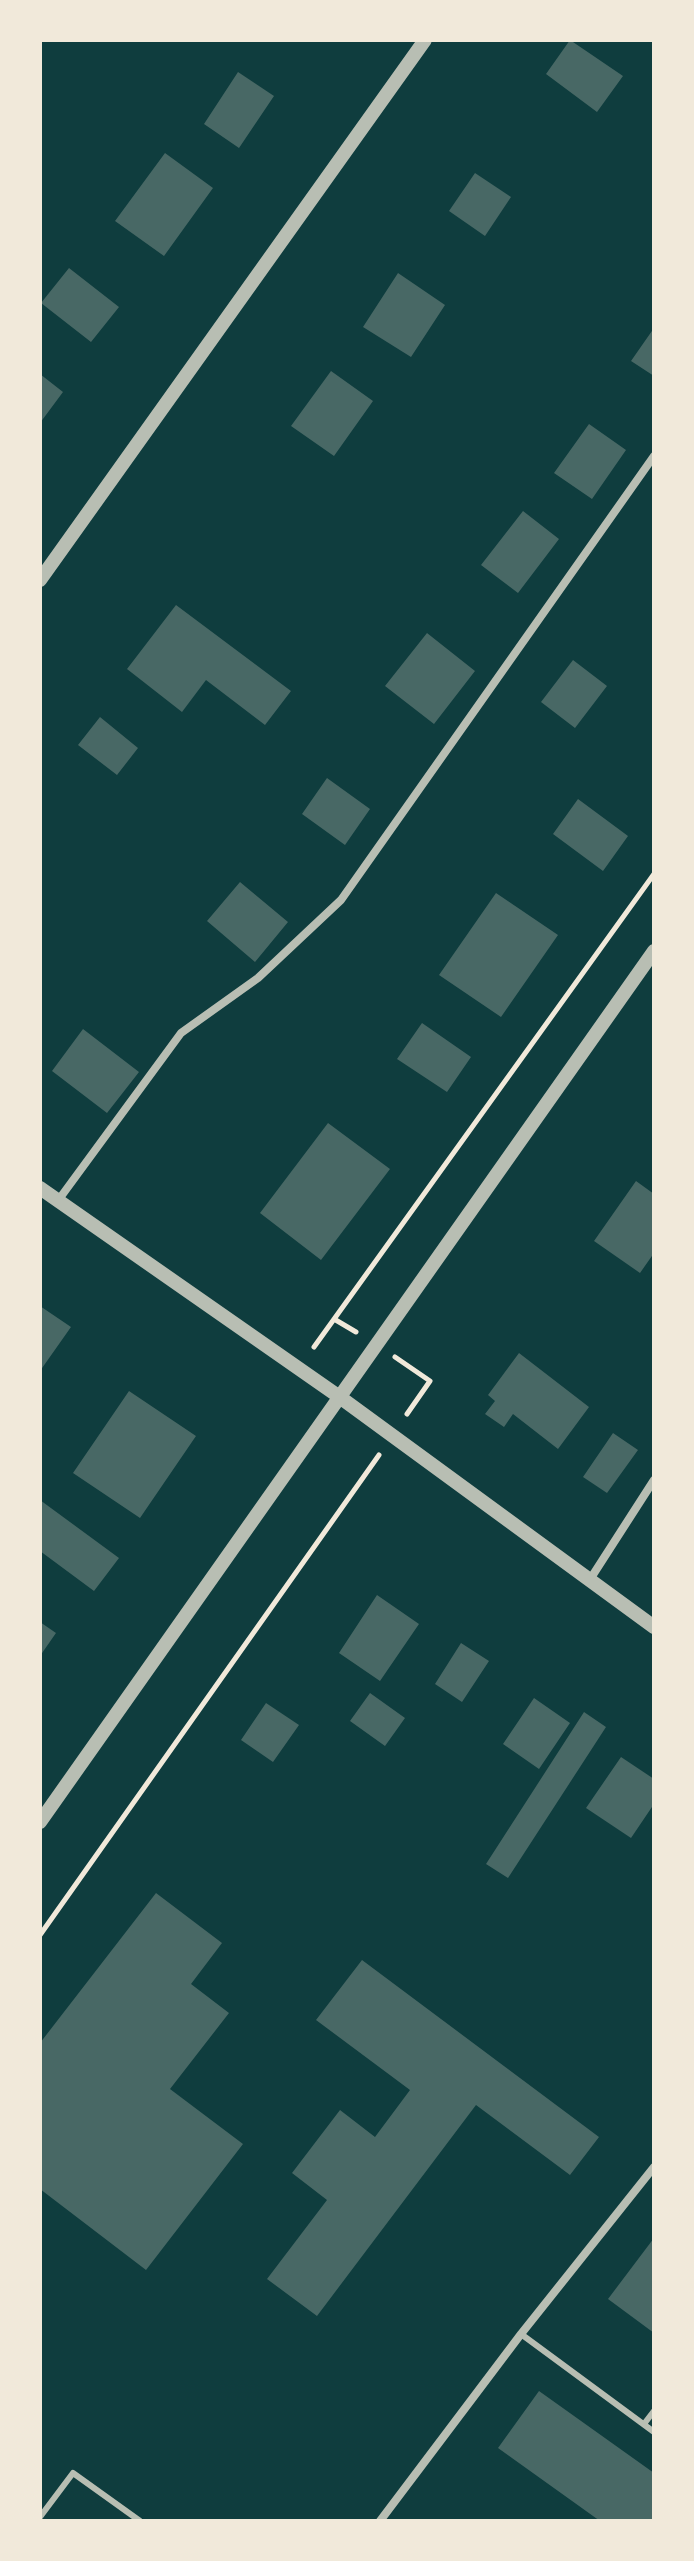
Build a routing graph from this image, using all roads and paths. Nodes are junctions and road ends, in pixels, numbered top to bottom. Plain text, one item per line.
1 (425, 40) edge
2 (654, 456) edge
3 (40, 580) edge
4 (654, 874) edge
5 (654, 951) edge
6 (40, 1188) edge
7 (57, 1202) junction
8 (299, 1368) junction
9 (341, 1398) junction
10 (392, 1436) junction
11 (654, 1480) edge
12 (589, 1582) junction
13 (654, 1627) edge
14 (40, 1822) edge
15 (40, 1935) edge
16 (654, 2167) edge
17 (521, 2334) junction
18 (654, 2411) edge
19 (644, 2424) junction
20 (654, 2432) edge
21 (40, 2517) edge
22 (140, 2521) edge
23 (380, 2521) edge

1 - 3 street
2 - 7 street
4 - 8 path
5 - 9 street
6 - 7 street
7 - 8 street
8 - 9 street
9 - 10 street
9 - 14 street
10 - 12 street
10 - 15 path
11 - 12 street
12 - 13 street
16 - 17 street
17 - 19 lane
17 - 23 street
18 - 19 lane
19 - 20 lane
21 - 22 lane

